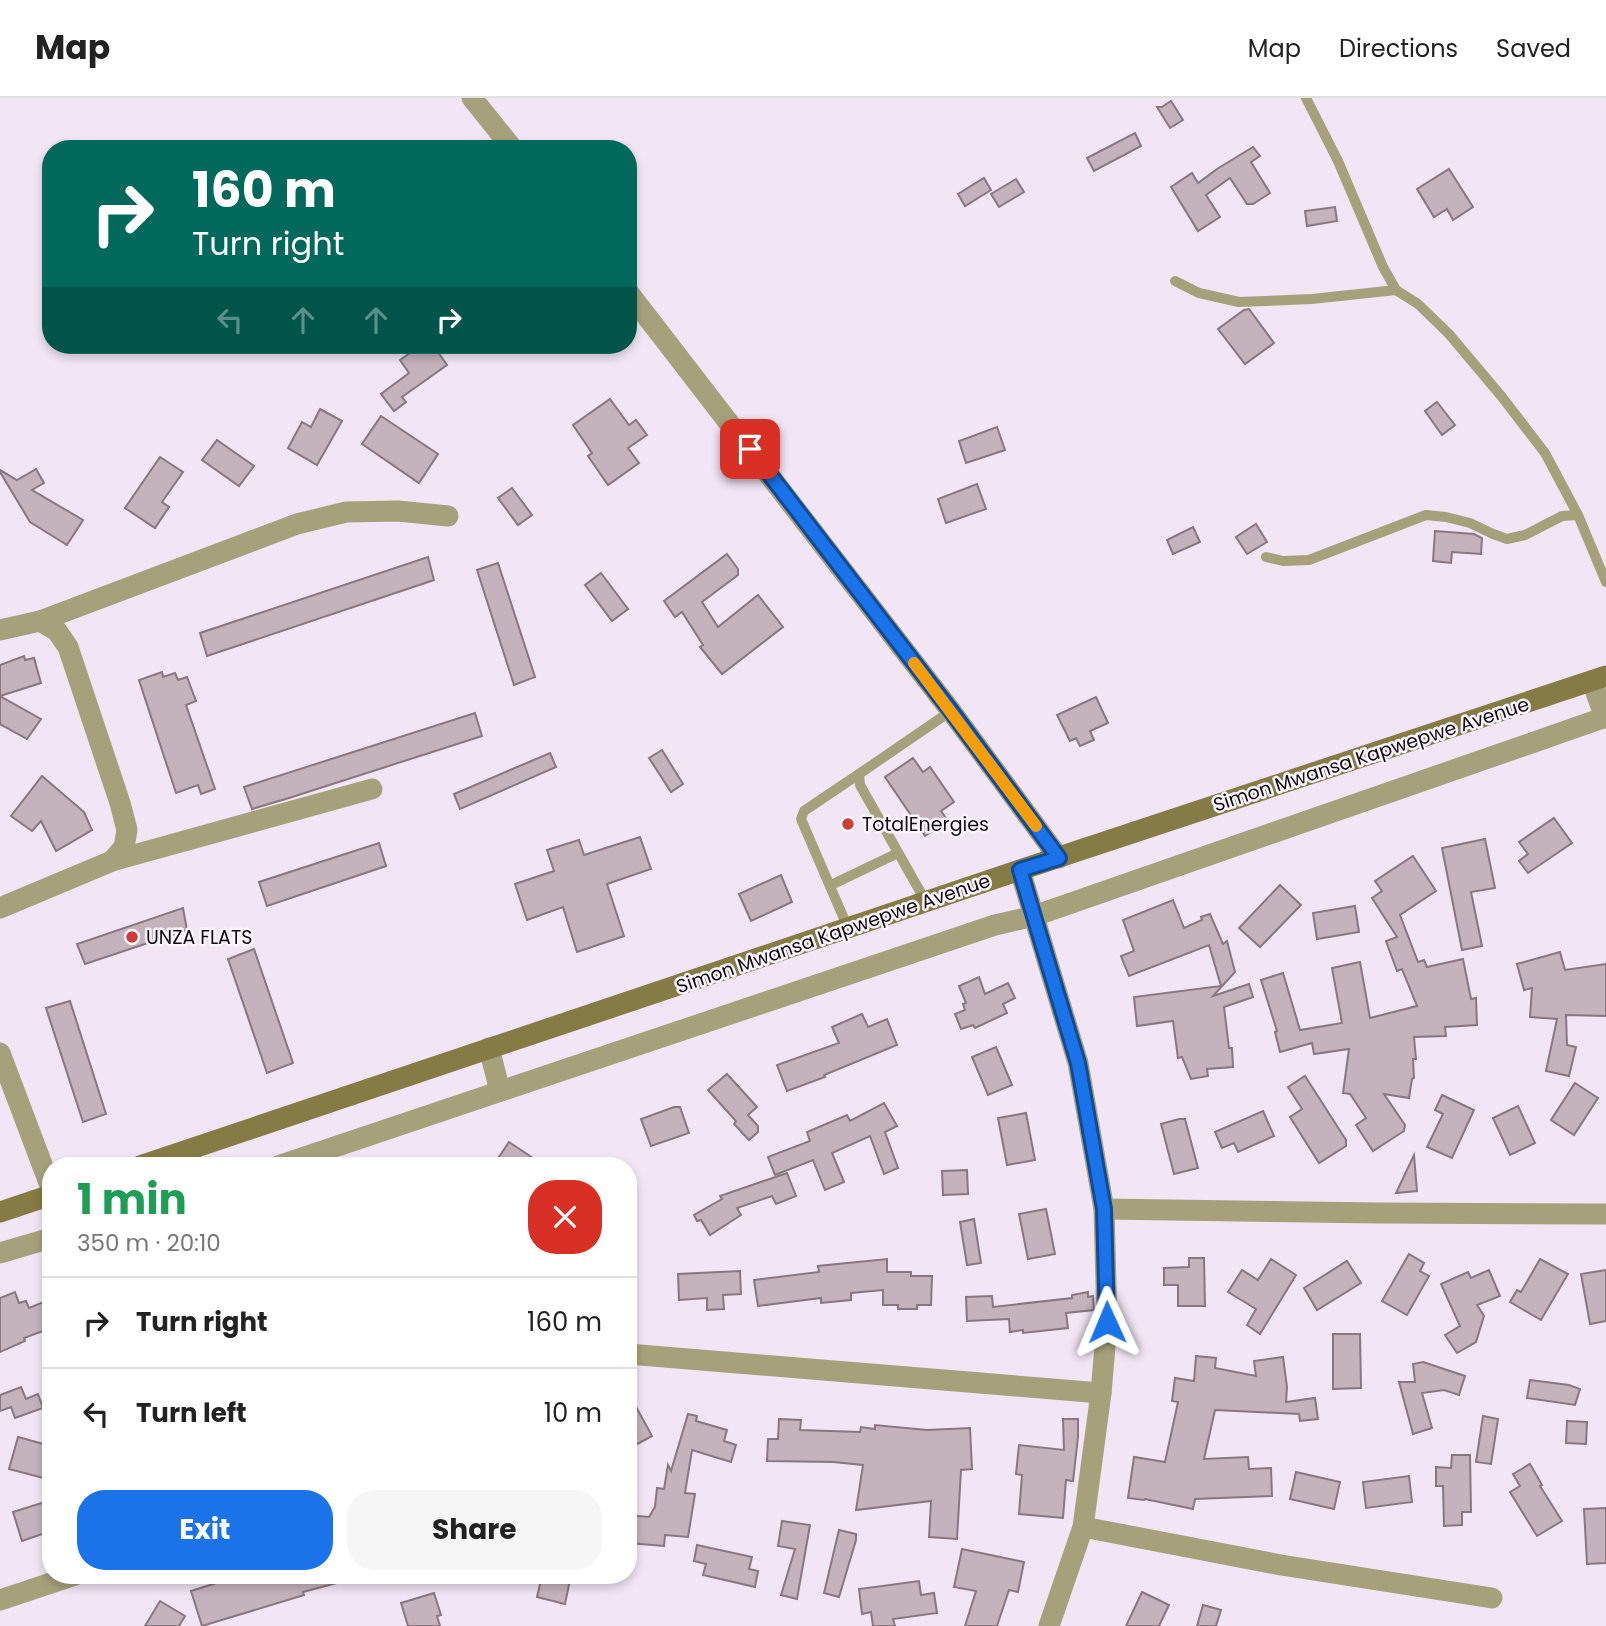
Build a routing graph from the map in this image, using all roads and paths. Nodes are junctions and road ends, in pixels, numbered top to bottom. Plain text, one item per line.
1 (472, 98) edge
2 (1306, 98) edge
3 (506, 140) edge
4 (1175, 281) dead end
5 (1396, 290) junction
6 (637, 304) edge
7 (1578, 515) junction
8 (448, 516) dead end
9 (1266, 557) dead end
10 (1606, 582) edge
11 (40, 621) junction
12 (0, 630) edge
13 (1599, 678) edge
14 (951, 711) junction
15 (1605, 718) edge
16 (859, 774) junction
17 (372, 789) dead end
18 (898, 853) junction
19 (1059, 858) junction
20 (112, 861) junction
21 (1020, 870) junction
22 (831, 886) junction
23 (926, 902) junction
24 (0, 908) edge
25 (1034, 916) junction
26 (849, 928) junction
27 (489, 1048) junction
28 (0, 1053) edge
29 (500, 1091) junction
30 (166, 1157) edge
31 (305, 1157) edge
32 (42, 1164) edge
33 (42, 1198) edge
34 (1104, 1209) junction
35 (0, 1212) edge
36 (1606, 1214) edge
37 (42, 1241) edge
38 (0, 1253) edge
39 (637, 1355) edge
40 (1101, 1393) junction
41 (1083, 1527) junction
42 (48, 1584) edge
43 (1492, 1598) dead end
44 (0, 1600) edge
45 (1049, 1626) edge

1 - 3 street
2 - 5 lane
4 - 5 lane
5 - 7 lane
6 - 14 street
7 - 9 lane
7 - 10 lane
8 - 11 street
11 - 12 street
11 - 20 street
13 - 15 street
13 - 19 main road, Simon Mwansa Kapwepwe Avenue
14 - 16 lane
14 - 19 street
15 - 25 street
16 - 18 lane
16 - 22 lane
17 - 20 street
18 - 22 lane
18 - 23 lane
19 - 21 main road, Simon Mwansa Kapwepwe Avenue
20 - 24 street
21 - 23 main road, Simon Mwansa Kapwepwe Avenue
21 - 25 street
22 - 26 lane
23 - 26 main road, Simon Mwansa Kapwepwe Avenue
25 - 29 street
25 - 34 street
26 - 27 main road, Simon Mwansa Kapwepwe Avenue
27 - 29 street
27 - 30 main road, Simon Mwansa Kapwepwe Avenue
28 - 32 street
29 - 31 street
33 - 35 main road
34 - 36 street
34 - 40 street
37 - 38 street
39 - 40 street
40 - 41 street
41 - 43 street
41 - 45 street
42 - 44 street

